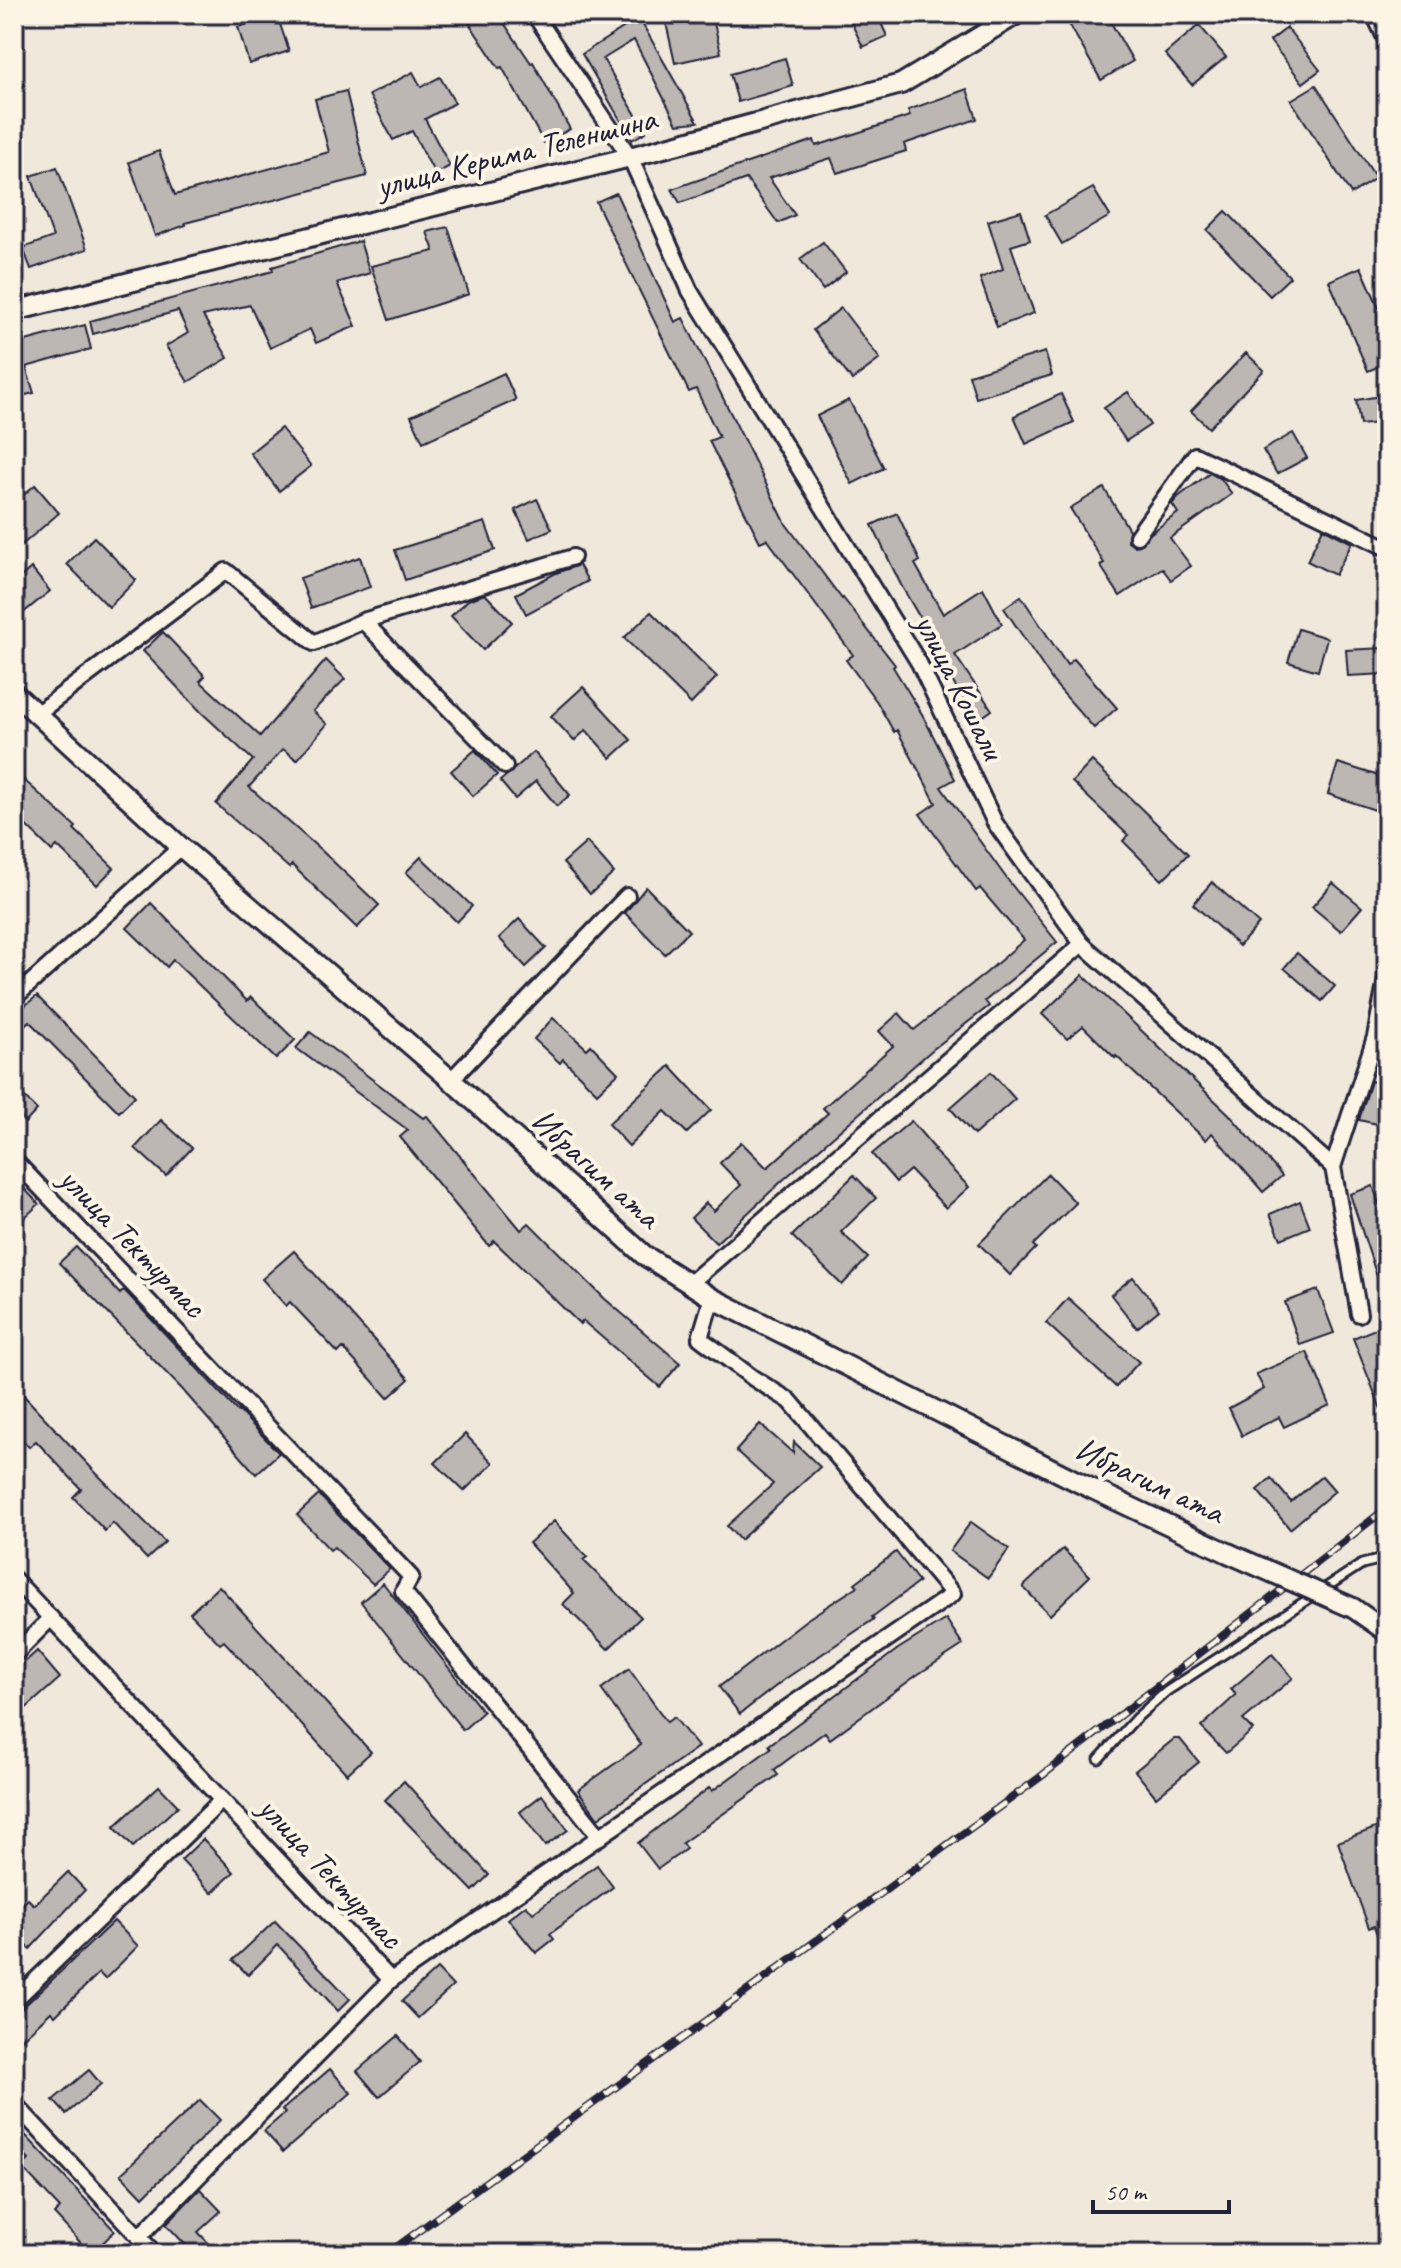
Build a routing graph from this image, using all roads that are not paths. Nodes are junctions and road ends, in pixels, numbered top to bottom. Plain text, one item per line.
1 (534, 14) edge
2 (1017, 14) edge
3 (1374, 14) edge
4 (1387, 42) edge
5 (630, 157) junction
6 (14, 311) edge
7 (1137, 536) dead end
8 (1387, 548) edge
9 (573, 557) dead end
10 (363, 621) junction
11 (14, 693) edge
12 (35, 715) junction
13 (505, 766) dead end
14 (181, 847) junction
15 (627, 896) dead end
16 (1082, 944) junction
17 (1387, 974) edge
18 (14, 998) edge
19 (451, 1080) junction
20 (14, 1160) edge
21 (1333, 1167) junction
22 (689, 1284) junction
23 (712, 1298) junction
24 (1359, 1314) dead end
25 (1387, 1558) edge
26 (14, 1579) edge
27 (51, 1618) junction
28 (1387, 1632) edge
29 (14, 1655) edge
30 (1099, 1759) dead end
31 (222, 1800) junction
32 (600, 1837) junction
33 (391, 1980) junction
34 (14, 2001) edge
35 (14, 2103) edge
36 (140, 2236) junction
37 (155, 2254) edge

1 - 5 street, улица Кошали
2 - 5 street, улица Керима Теленшина
3 - 4 street
5 - 6 street, улица Керима Теленшина
5 - 16 street, улица Кошали
7 - 8 street
9 - 10 street
10 - 12 street
10 - 13 street
11 - 12 street, Ибрагим ата
12 - 14 street, Ибрагим ата
14 - 18 street
14 - 19 street, Ибрагим ата
15 - 19 street
16 - 21 street, улица Кошали
16 - 22 street
17 - 21 street
19 - 22 street, Ибрагим ата
20 - 32 street, улица Тектурмас
21 - 24 street
22 - 23 street, Ибрагим ата
23 - 28 street, Ибрагим ата, bridge
23 - 32 street
25 - 30 lane
26 - 27 street, улица Тектурмас
27 - 29 street
27 - 31 street, улица Тектурмас
31 - 33 street, улица Тектурмас
31 - 34 street
32 - 33 street
33 - 36 street, улица Тектурмас
35 - 36 street
36 - 37 street

